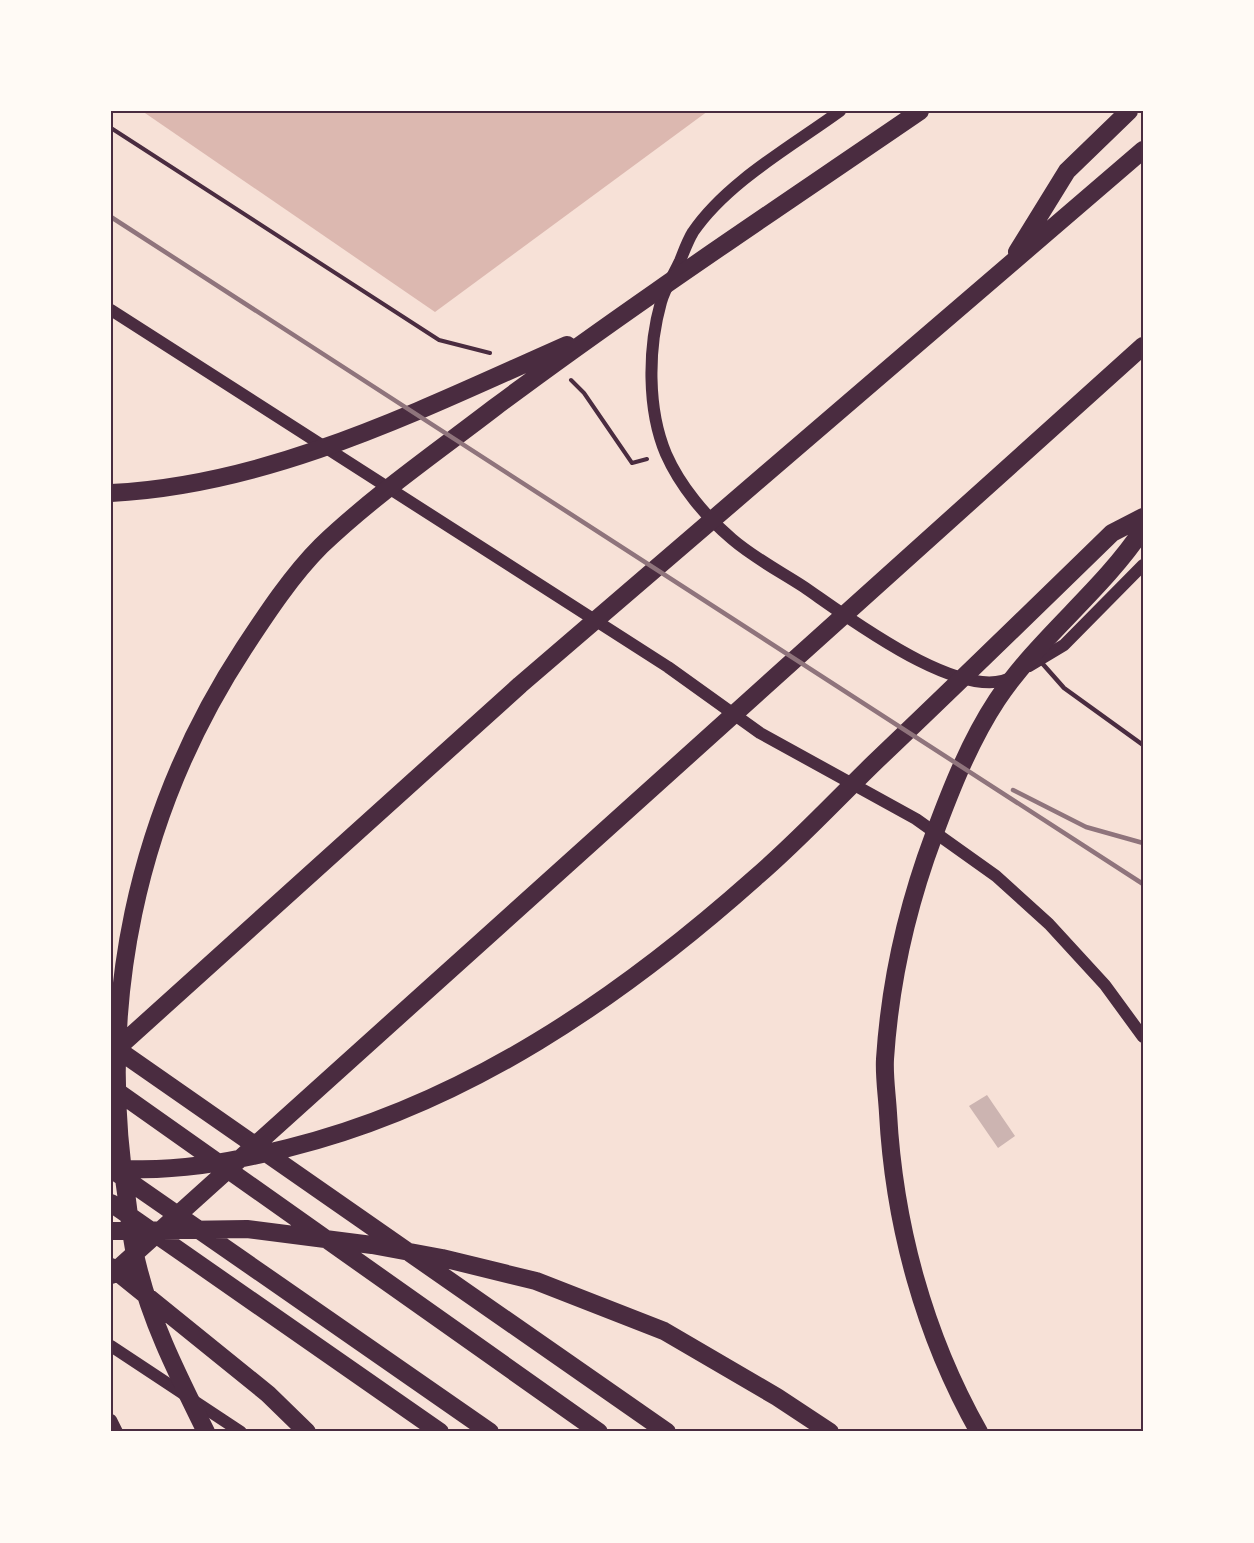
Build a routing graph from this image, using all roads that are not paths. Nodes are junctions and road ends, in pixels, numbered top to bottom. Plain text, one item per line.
1 (840, 111) edge
2 (920, 111) edge
3 (1129, 111) edge
4 (1143, 150) edge
5 (1007, 267) junction
6 (111, 310) edge
7 (596, 332) junction
8 (1143, 346) edge
9 (111, 492) edge
10 (1143, 517) edge
11 (1143, 529) edge
12 (1143, 564) edge
13 (1040, 660) junction
14 (1143, 745) edge
15 (1143, 1036) edge
16 (111, 1044) edge
17 (111, 1054) edge
18 (111, 1088) edge
19 (111, 1168) edge
20 (111, 1203) edge
21 (111, 1231) edge
22 (111, 1267) edge
23 (111, 1275) edge
24 (111, 1346) edge
25 (111, 1420) edge
26 (117, 1432) edge
27 (206, 1432) edge
28 (241, 1432) edge
29 (307, 1432) edge
30 (440, 1432) edge
31 (490, 1432) edge
32 (599, 1432) edge
33 (668, 1432) edge
34 (830, 1432) edge
35 (979, 1432) edge

1 - 13 main road
2 - 7 highway
3 - 5 highway
4 - 5 highway
5 - 17 highway
6 - 15 main road
7 - 9 highway
7 - 27 highway
8 - 23 highway
10 - 19 highway
11 - 35 highway
12 - 13 main road
13 - 14 lane
16 - 33 highway
18 - 32 highway
19 - 31 highway
20 - 30 highway
21 - 34 highway
22 - 29 highway
24 - 28 main road
25 - 26 main road

